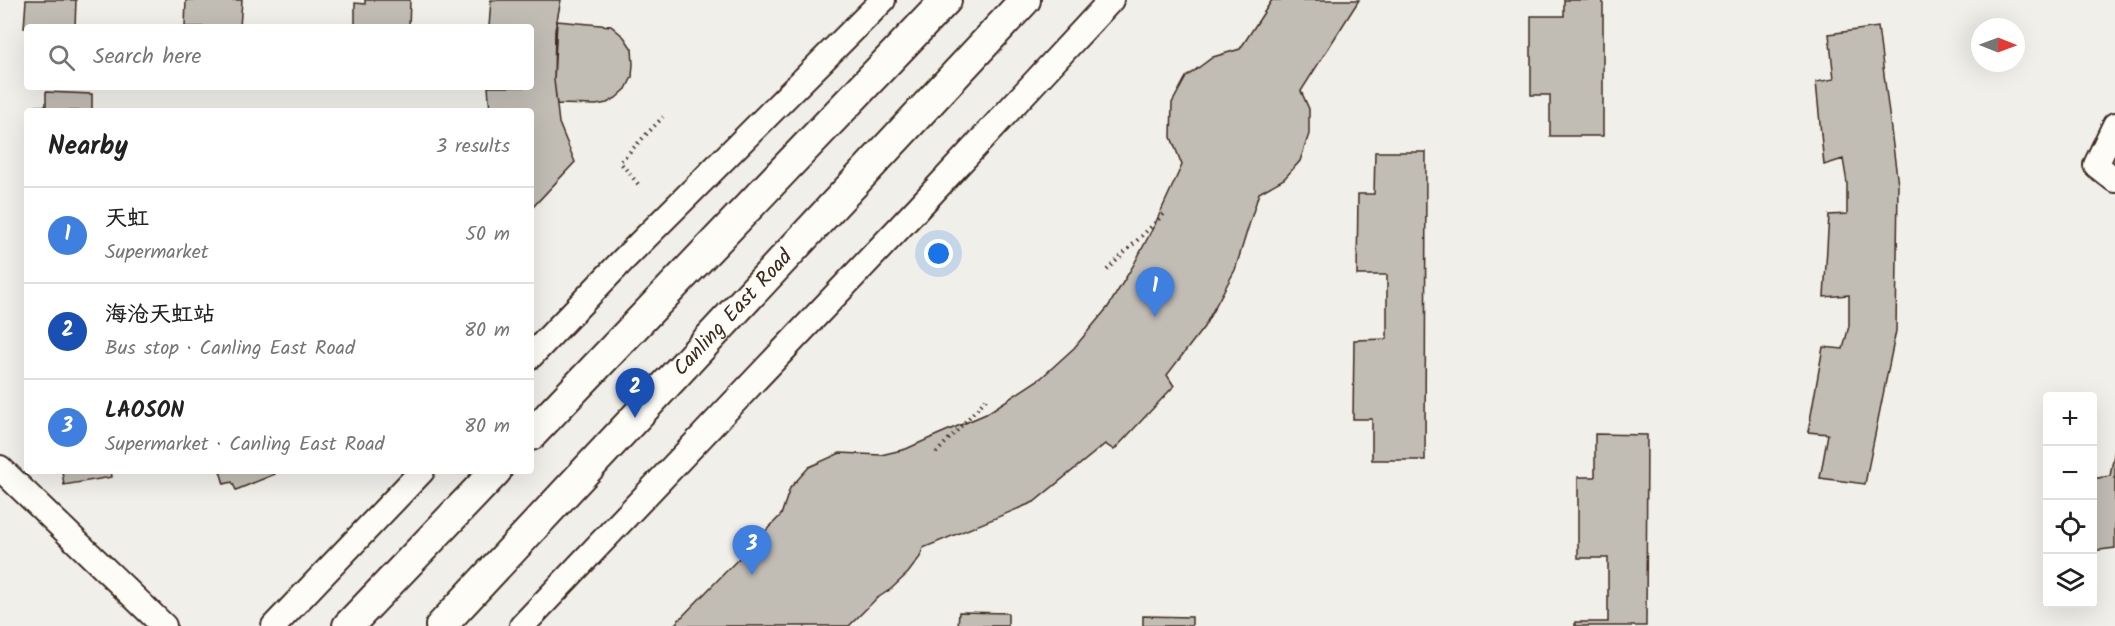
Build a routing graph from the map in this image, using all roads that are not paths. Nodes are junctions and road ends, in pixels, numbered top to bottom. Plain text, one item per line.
1 (883, 0) edge
2 (946, 0) edge
3 (1025, 0) edge
4 (1111, 0) edge
5 (2115, 125) edge
6 (2115, 180) edge
7 (534, 353) edge
8 (534, 432) edge
9 (0, 468) edge
10 (419, 474) edge
11 (493, 474) edge
12 (164, 626) edge
13 (274, 626) edge
14 (348, 626) edge
15 (441, 626) edge
16 (522, 626) edge

1 - 7 street
2 - 8 street
3 - 15 street, Canling East Road
4 - 16 street
5 - 6 street
9 - 12 street
10 - 13 street
11 - 14 street

